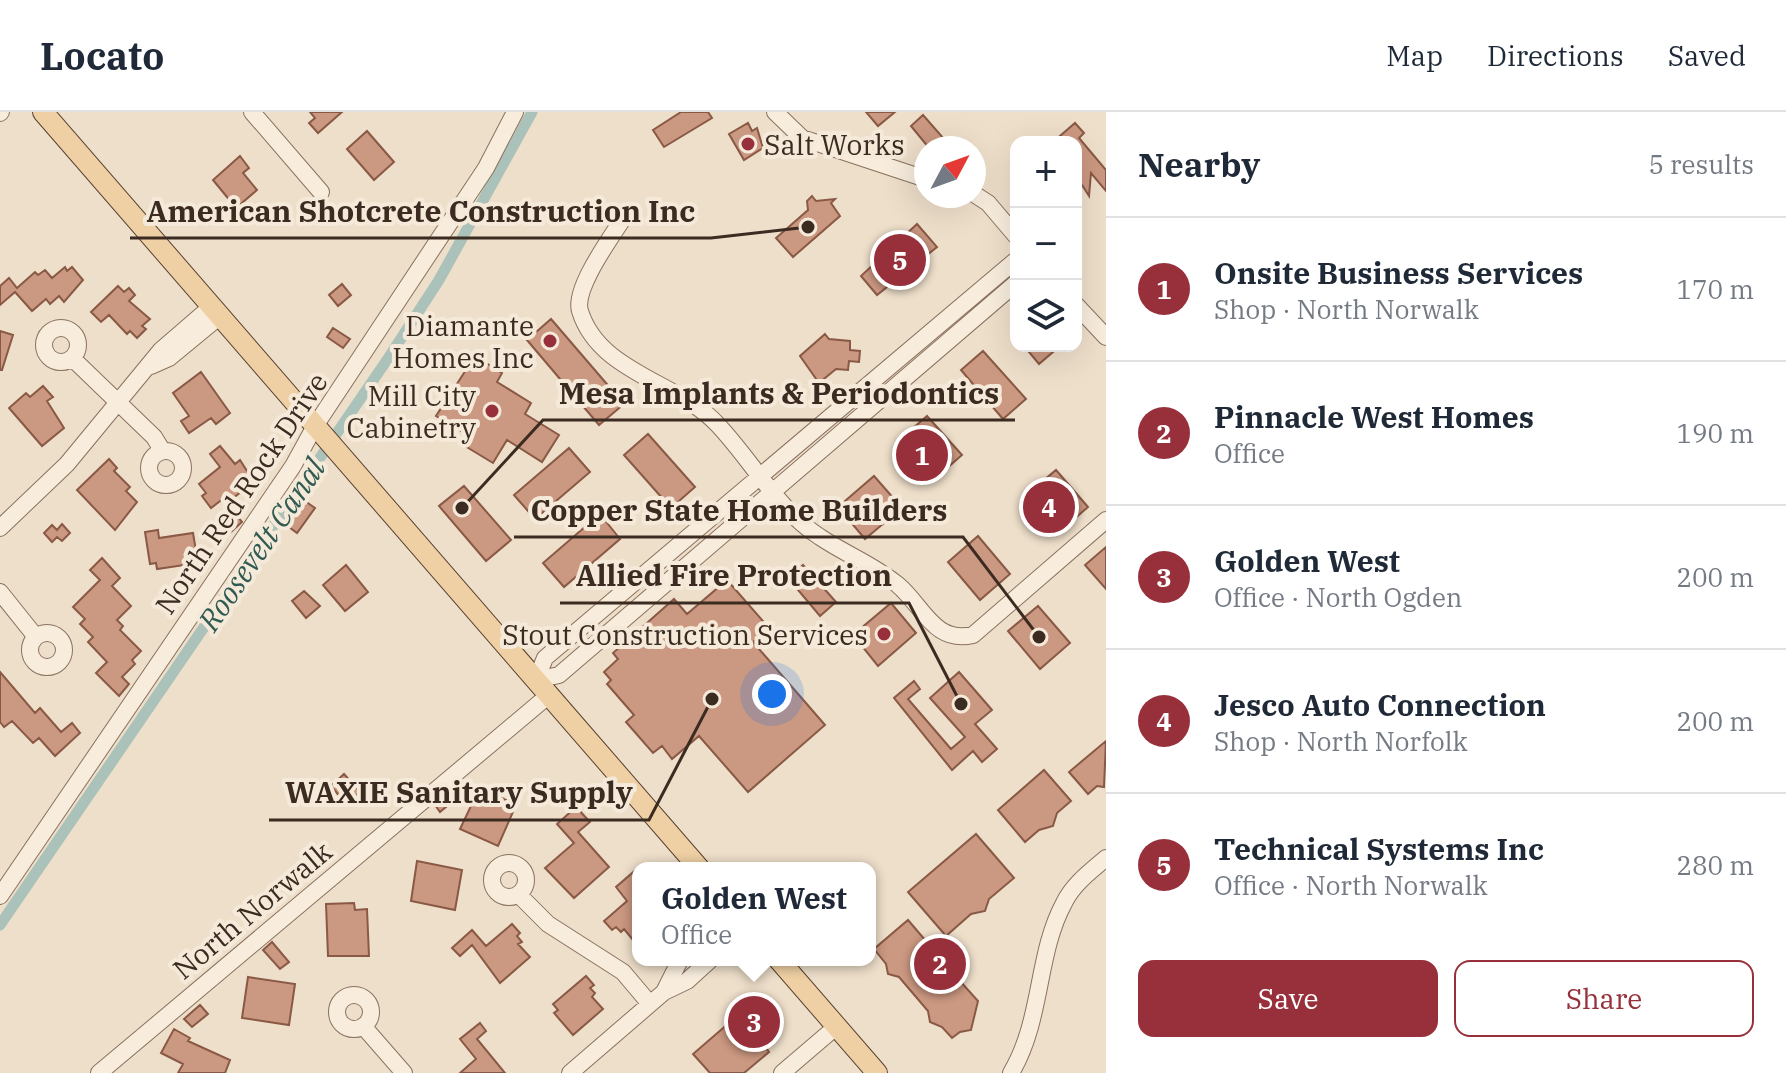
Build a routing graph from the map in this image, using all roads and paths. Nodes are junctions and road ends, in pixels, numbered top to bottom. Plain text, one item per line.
1 (43, 112) edge
2 (252, 112) edge
3 (515, 112) edge
4 (775, 112) edge
5 (914, 175) edge
6 (321, 192) dead end
7 (986, 202) edge
8 (626, 214) dead end
9 (1010, 229) edge
10 (1010, 265) edge
11 (1010, 288) edge
12 (216, 311) junction
13 (1082, 311) edge
14 (1106, 337) edge
15 (909, 350) junction
16 (72, 358) dead end
17 (921, 363) junction
18 (119, 403) junction
19 (317, 428) junction
20 (162, 450) dead end
21 (767, 484) junction
22 (1106, 520) edge
23 (0, 528) edge
24 (0, 592) edge
25 (36, 637) dead end
26 (542, 687) junction
27 (1106, 858) edge
28 (694, 862) edge
29 (518, 894) dead end
30 (0, 896) edge
31 (677, 966) edge
32 (703, 966) edge
33 (784, 966) edge
34 (664, 992) junction
35 (650, 1004) junction
36 (363, 1026) dead end
37 (837, 1026) junction
38 (99, 1073) edge
39 (404, 1073) edge
40 (570, 1073) edge
41 (782, 1073) edge
42 (877, 1073) edge
43 (1011, 1073) edge

1 - 12 main road
2 - 6 street
3 - 19 street, North Red Rock Drive
4 - 5 street
7 - 9 street
8 - 21 street
10 - 15 street, North Norwalk
11 - 17 street, North Norwalk
12 - 18 street
12 - 19 main road
13 - 14 street
15 - 17 street
15 - 21 street, North Norwalk
16 - 18 street
17 - 21 street, North Norwalk
18 - 20 street
18 - 23 street
19 - 26 main road
19 - 30 street, North Red Rock Drive
21 - 22 street
21 - 26 street, North Norwalk
24 - 25 street
26 - 28 main road
26 - 38 street, North Norwalk
27 - 43 street
29 - 35 street
31 - 34 street
32 - 34 street
33 - 37 main road
34 - 35 street
35 - 40 street
36 - 39 street
37 - 41 street
37 - 42 main road

